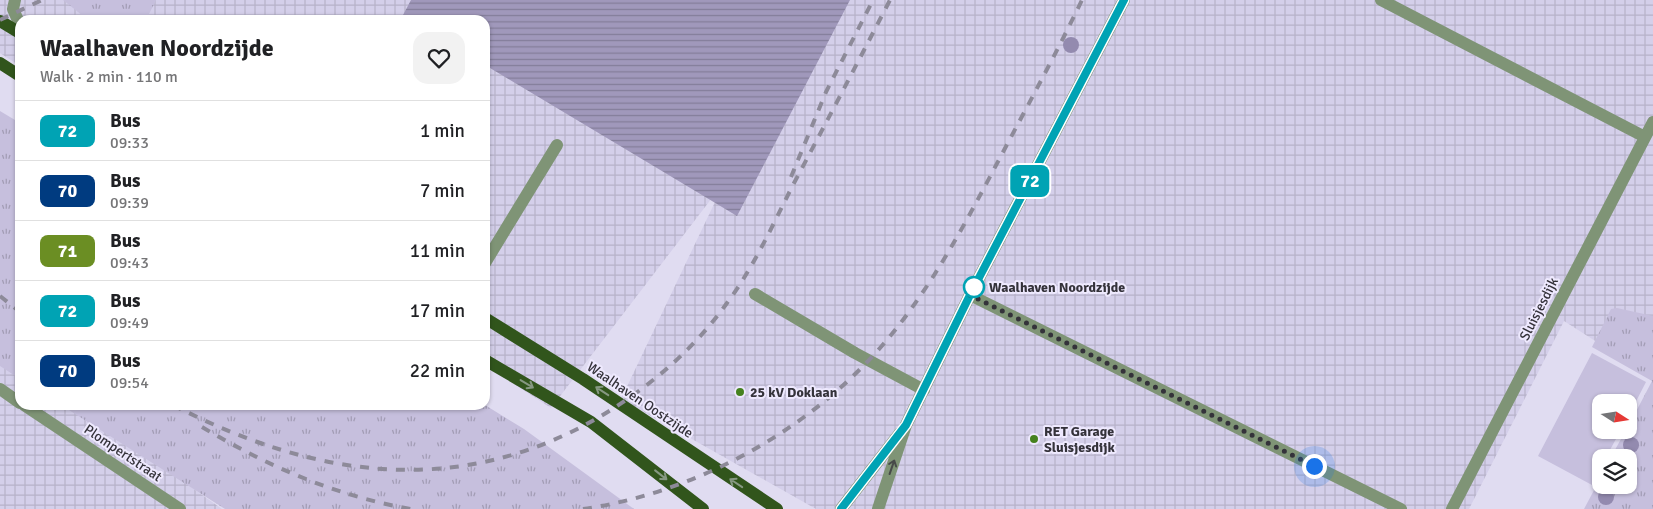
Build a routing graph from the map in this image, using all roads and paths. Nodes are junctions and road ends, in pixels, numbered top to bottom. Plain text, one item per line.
1 (14, 0) edge
2 (1124, 0) edge
3 (1381, 0) edge
4 (0, 15) edge
5 (16, 15) edge
6 (0, 21) edge
7 (15, 30) edge
8 (0, 57) edge
9 (0, 63) edge
10 (15, 72) edge
11 (15, 73) edge
12 (1653, 122) edge
13 (1645, 137) junction
14 (557, 145) dead end
15 (490, 255) edge
16 (755, 294) dead end
17 (970, 295) junction
18 (490, 321) edge
19 (490, 363) edge
20 (0, 389) edge
21 (924, 390) junction
22 (15, 399) edge
23 (32, 410) edge
24 (906, 425) junction
25 (180, 509) edge
26 (703, 509) edge
27 (777, 509) edge
28 (841, 509) edge
29 (878, 509) edge
30 (1401, 509) edge
31 (1452, 509) edge

1 - 4 street
1 - 5 street
2 - 17 street
3 - 13 street
6 - 7 main road
8 - 10 street
9 - 11 main road
12 - 13 street, Sluisjesdijk
13 - 31 street, Sluisjesdijk
14 - 15 street
16 - 21 street
17 - 21 street
17 - 30 street
27 -> 18 main road, Waalhaven Oostzijde
19 -> 26 main road
20 - 22 street
21 - 24 street
23 - 25 street, Plompertstraat
24 - 28 street
29 -> 24 street

